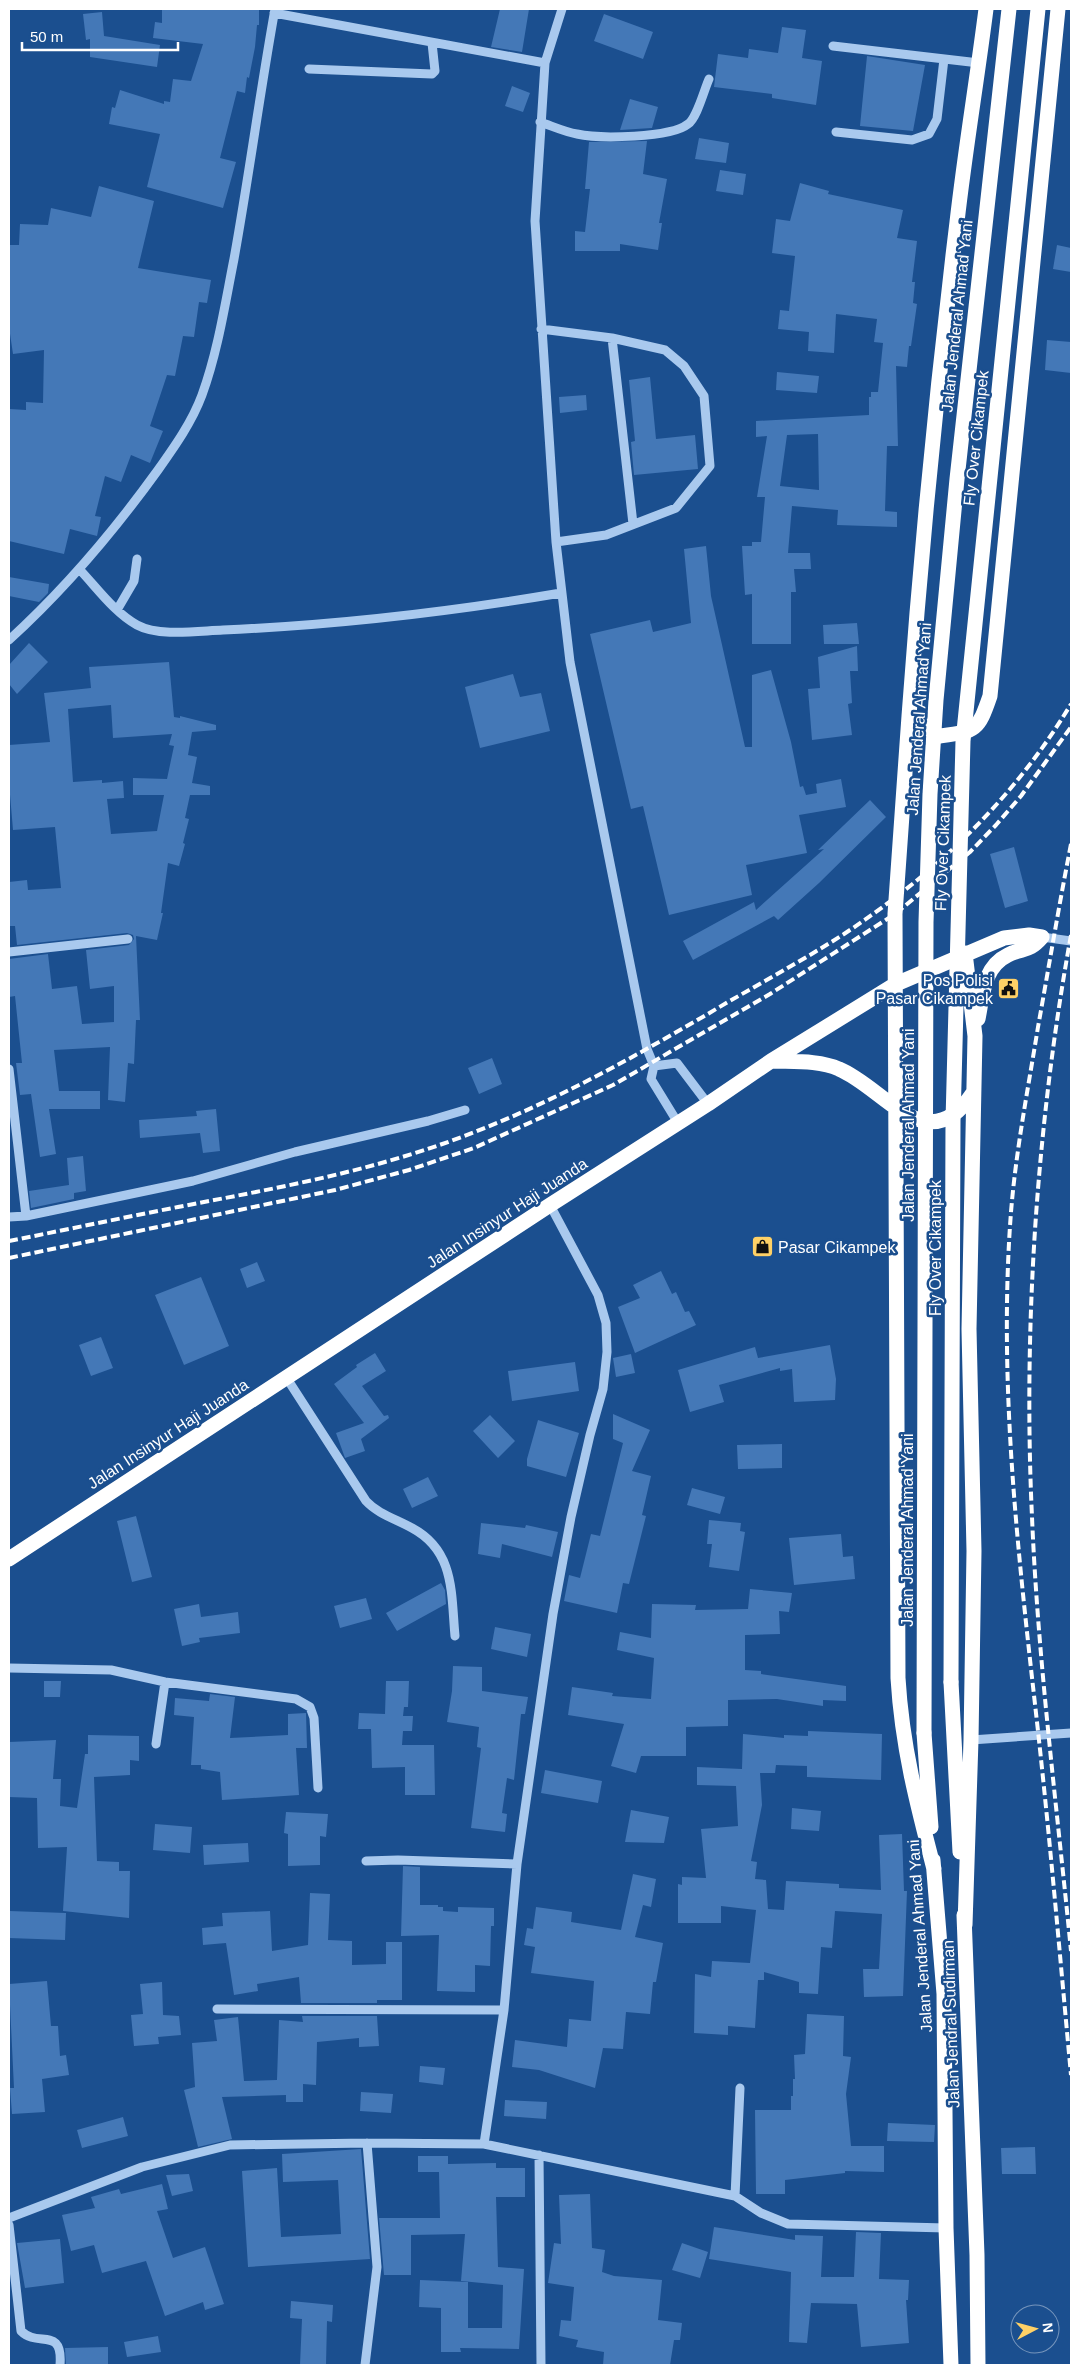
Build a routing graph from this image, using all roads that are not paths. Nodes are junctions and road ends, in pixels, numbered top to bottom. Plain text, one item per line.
1 (562, 9) edge
2 (986, 9) edge
3 (1009, 9) edge
4 (1038, 9) edge
5 (1058, 9) edge
6 (274, 11) edge
7 (432, 43) junction
8 (833, 46) dead end
9 (944, 59) junction
10 (545, 63) junction
11 (979, 63) junction
12 (309, 69) dead end
13 (708, 79) dead end
14 (540, 122) junction
15 (836, 132) dead end
16 (541, 329) junction
17 (612, 338) junction
18 (634, 524) junction
19 (556, 542) junction
20 (137, 559) dead end
21 (80, 570) junction
22 (561, 593) junction
23 (117, 610) junction
24 (9, 640) edge
25 (909, 716) junction
26 (1042, 937) junction
27 (128, 939) dead end
28 (1071, 941) edge
29 (9, 952) edge
30 (965, 953) junction
31 (896, 984) junction
32 (975, 1036) junction
33 (771, 1061) junction
34 (654, 1066) junction
35 (9, 1069) edge
36 (974, 1093) junction
37 (708, 1104) junction
38 (465, 1110) dead end
39 (897, 1110) junction
40 (678, 1124) junction
41 (550, 1205) junction
42 (26, 1216) junction
43 (9, 1217) edge
44 (286, 1377) junction
45 (9, 1560) edge
46 (455, 1636) dead end
47 (9, 1668) edge
48 (165, 1682) junction
49 (951, 1682) joint
50 (1071, 1733) edge
51 (971, 1740) junction
52 (156, 1744) dead end
53 (318, 1788) dead end
54 (366, 1861) dead end
55 (517, 1864) junction
56 (934, 1869) junction
57 (965, 1925) junction
58 (217, 2008) dead end
59 (504, 2010) junction
60 (740, 2088) dead end
61 (367, 2142) junction
62 (484, 2144) junction
63 (539, 2155) junction
64 (735, 2196) junction
65 (9, 2218) edge
66 (9, 2225) edge
67 (946, 2228) junction
68 (60, 2365) edge
69 (365, 2365) edge
70 (541, 2365) edge
71 (951, 2365) edge
72 (978, 2365) edge

1 - 10 street
2 - 11 highway
3 - 56 highway, Jalan Jenderal Ahmad Yani, bridge
4 - 49 highway, Fly Over Cikampek, bridge
5 - 25 highway
6 - 7 street
6 - 21 street
7 - 10 street
7 - 12 street
8 - 9 street
9 - 11 street
9 - 15 street
10 - 14 street
11 - 25 highway
13 - 14 street
14 - 16 street
16 - 17 street
16 - 19 street
17 - 18 street
17 - 18 street
18 - 19 street
19 - 22 street
20 - 23 street
21 - 23 street
21 - 24 street
22 - 23 street
22 - 34 street
25 - 31 highway
26 - 28 street
26 - 30 highway, Jalan Insinyur Haji Juanda
26 - 32 highway
27 - 29 street
30 - 31 highway, Jalan Insinyur Haji Juanda
30 - 32 highway
31 - 33 highway, Jalan Insinyur Haji Juanda
31 - 39 highway
32 - 36 highway
33 - 37 highway, Jalan Insinyur Haji Juanda
33 - 39 highway
34 - 37 street
34 - 40 street
35 - 42 street
36 - 39 highway
36 - 51 highway
37 - 40 highway, Jalan Insinyur Haji Juanda
38 - 42 street
39 - 56 highway
40 - 41 highway, Jalan Insinyur Haji Juanda
41 - 44 highway, Jalan Insinyur Haji Juanda
41 - 55 street
42 - 43 street
44 - 45 highway, Jalan Insinyur Haji Juanda
44 - 46 street
47 - 48 street
48 - 52 street
48 - 53 street
49 - 57 highway, Jalan Jendral Sudirman
50 - 51 street
51 - 57 highway
54 - 55 street
55 - 59 street
56 - 67 highway, Jalan Jenderal Ahmad Yani
57 - 72 highway, Jalan Jendral Sudirman
58 - 59 street
59 - 62 street
60 - 64 street
61 - 62 street
61 - 65 street
61 - 69 street
62 - 63 street
63 - 64 street
63 - 70 street
64 - 67 street
66 - 68 street
67 - 71 highway, Jalan Jenderal Ahmad Yani

